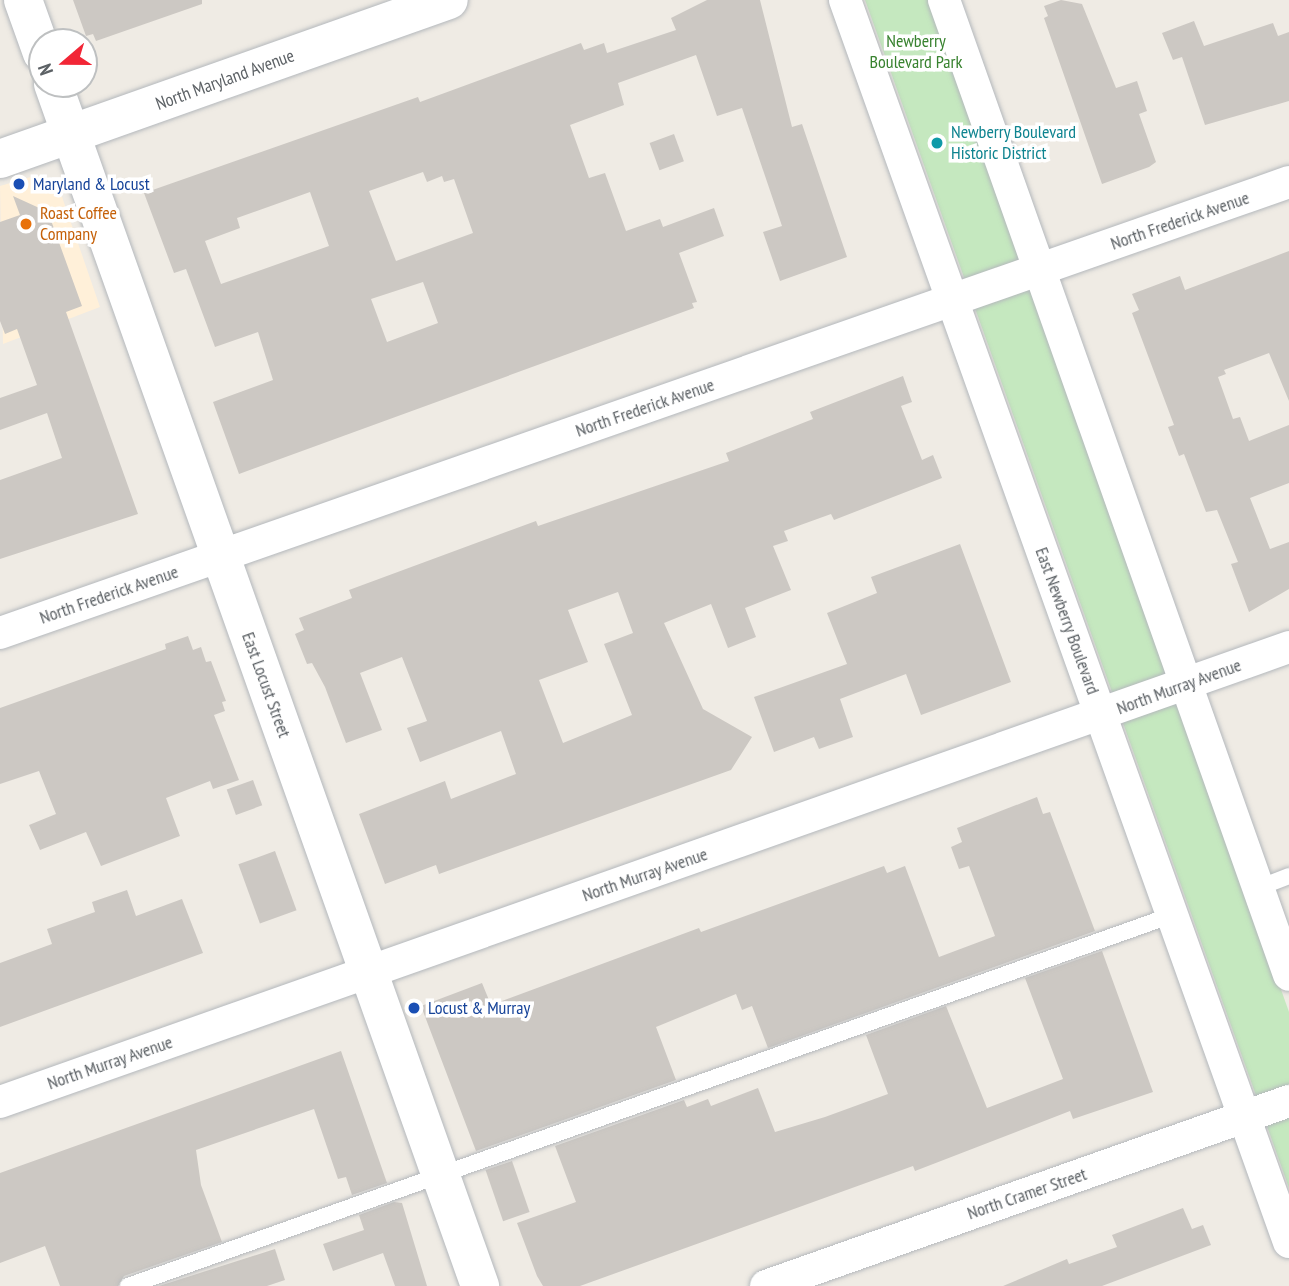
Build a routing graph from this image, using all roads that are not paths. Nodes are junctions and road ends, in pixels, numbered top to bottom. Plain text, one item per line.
1 (23, 0) edge
2 (449, 0) edge
3 (845, 0) edge
4 (944, 0) edge
5 (33, 28) edge
6 (58, 98) edge
7 (70, 135) junction
8 (0, 159) edge
9 (1289, 182) edge
10 (1040, 271) junction
11 (952, 301) junction
12 (220, 555) junction
13 (0, 633) edge
14 (1289, 647) edge
15 (1186, 684) junction
16 (1100, 715) junction
17 (1289, 876) edge
18 (1258, 888) junction
19 (1172, 915) junction
20 (369, 973) junction
21 (1289, 975) edge
22 (1289, 1101) edge
23 (0, 1102) edge
24 (1244, 1117) junction
25 (441, 1176) junction
26 (1289, 1242) edge
27 (128, 1286) edge
28 (480, 1286) edge
29 (766, 1286) edge

1 - 5 main road
2 - 7 main road, North Maryland Avenue
3 - 11 street, East Newberry Boulevard
4 - 10 street
6 - 7 main road, East Locust Street
7 - 8 main road, North Maryland Avenue
7 - 12 main road, East Locust Street
9 - 10 street, North Frederick Avenue
10 - 11 street, North Frederick Avenue
10 - 15 street
11 - 12 street, North Frederick Avenue
11 - 16 street, East Newberry Boulevard
12 - 13 street, North Frederick Avenue
12 - 20 main road, East Locust Street
14 - 15 street, North Murray Avenue
15 - 16 street, North Murray Avenue
15 - 18 street
16 - 19 street, East Newberry Boulevard
16 - 20 street, North Murray Avenue
17 - 18 lane
18 - 21 street
19 - 24 street, East Newberry Boulevard
19 - 25 lane
20 - 23 street, North Murray Avenue
20 - 25 main road, East Locust Street
22 - 24 street, North Cramer Street
24 - 26 street, East Newberry Boulevard
24 - 29 street, North Cramer Street
25 - 27 lane
25 - 28 main road, East Locust Street

